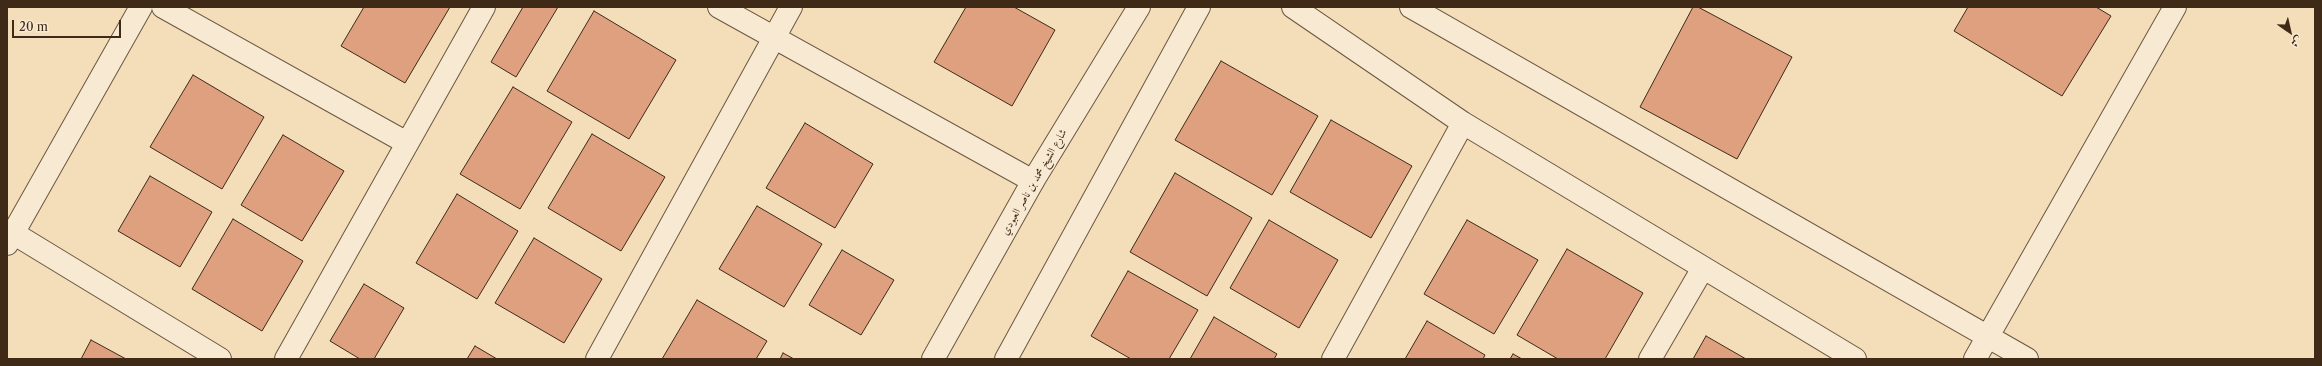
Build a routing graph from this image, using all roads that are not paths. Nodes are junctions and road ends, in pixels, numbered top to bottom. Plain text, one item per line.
1 (141, 7) edge
2 (162, 7) edge
3 (484, 7) edge
4 (719, 7) edge
5 (791, 7) edge
6 (1139, 7) edge
7 (1199, 7) edge
8 (1293, 7) edge
9 (1411, 7) edge
10 (2175, 7) edge
11 (774, 38) junction
12 (1463, 124) junction
13 (407, 143) junction
14 (1033, 181) junction
15 (10, 238) edge
16 (1703, 268) junction
17 (1988, 336) junction
18 (220, 359) edge
19 (286, 359) edge
20 (596, 359) edge
21 (933, 359) edge
22 (1006, 359) edge
23 (1333, 359) edge
24 (1650, 359) edge
25 (1855, 359) edge
26 (1975, 359) edge
27 (2027, 359) edge

1 - 15 street
2 - 13 street
3 - 13 street
4 - 11 street
5 - 11 street
6 - 14 street, شارع الشيخ محمد بن ناصر العبودي
7 - 22 street
8 - 12 street
9 - 17 street
10 - 17 street
11 - 14 street
11 - 20 street
12 - 16 street
12 - 23 street
13 - 19 street
14 - 21 street, شارع الشيخ محمد بن ناصر العبودي
15 - 18 street
16 - 24 street
16 - 25 street
17 - 26 street
17 - 27 street

